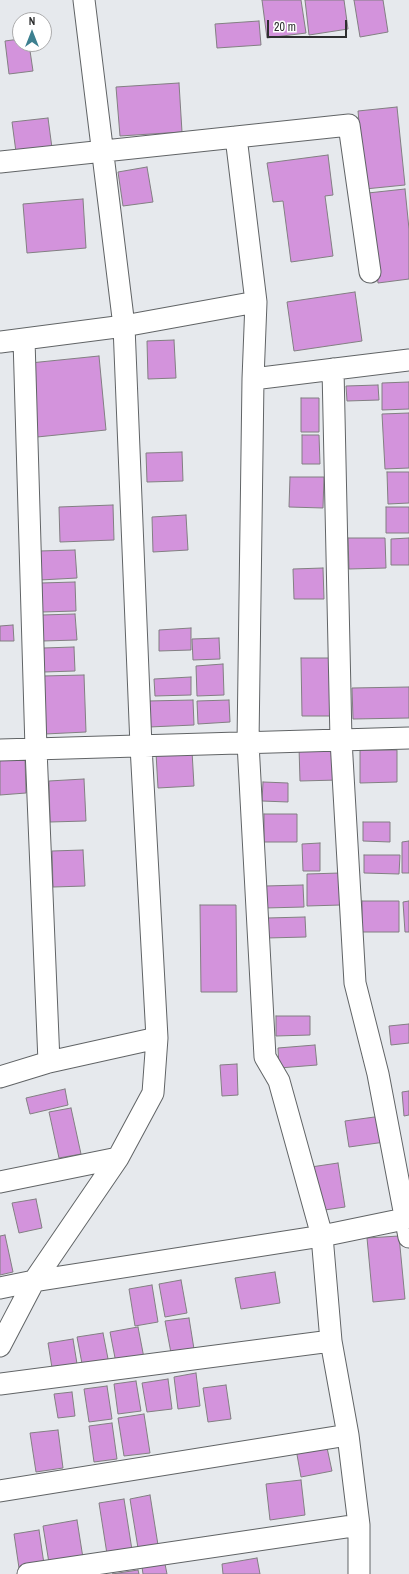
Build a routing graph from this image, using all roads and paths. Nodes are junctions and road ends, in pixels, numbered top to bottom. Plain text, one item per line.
1 (84, 0) edge
2 (236, 137) junction
3 (103, 151) junction
4 (0, 162) edge
5 (370, 272) dead end
6 (256, 302) junction
7 (124, 326) junction
8 (24, 338) junction
9 (0, 342) edge
10 (409, 360) edge
11 (333, 369) junction
12 (252, 379) junction
13 (409, 738) edge
14 (341, 740) junction
15 (248, 743) junction
16 (141, 746) junction
17 (36, 748) junction
18 (0, 750) edge
19 (157, 1038) junction
20 (49, 1062) junction
21 (0, 1077) edge
22 (118, 1158) junction
23 (0, 1182) edge
24 (408, 1224) edge
25 (322, 1236) junction
26 (34, 1281) junction
27 (0, 1288) edge
28 (331, 1341) junction
29 (0, 1346) edge
30 (0, 1384) edge
31 (348, 1435) junction
32 (0, 1491) edge
33 (359, 1525) junction
34 (28, 1574) edge
35 (359, 1574) edge

1 - 3 street
2 - 3 street
2 - 5 street
2 - 6 street
3 - 4 street
3 - 7 street
6 - 7 street
6 - 12 street
7 - 8 street
7 - 16 street
8 - 9 street
8 - 17 street
10 - 11 street
11 - 12 street
11 - 14 street
12 - 15 street
13 - 14 street
14 - 15 street
14 - 24 street
15 - 16 street
15 - 25 street
16 - 17 street
16 - 19 street
17 - 18 street
17 - 20 street
19 - 20 street
19 - 22 street
20 - 21 street
22 - 23 street
22 - 26 street
24 - 25 street
25 - 26 street
25 - 28 street
26 - 27 street
26 - 29 street
28 - 30 street
28 - 31 street
31 - 32 street
31 - 33 street
33 - 34 street
33 - 35 street

